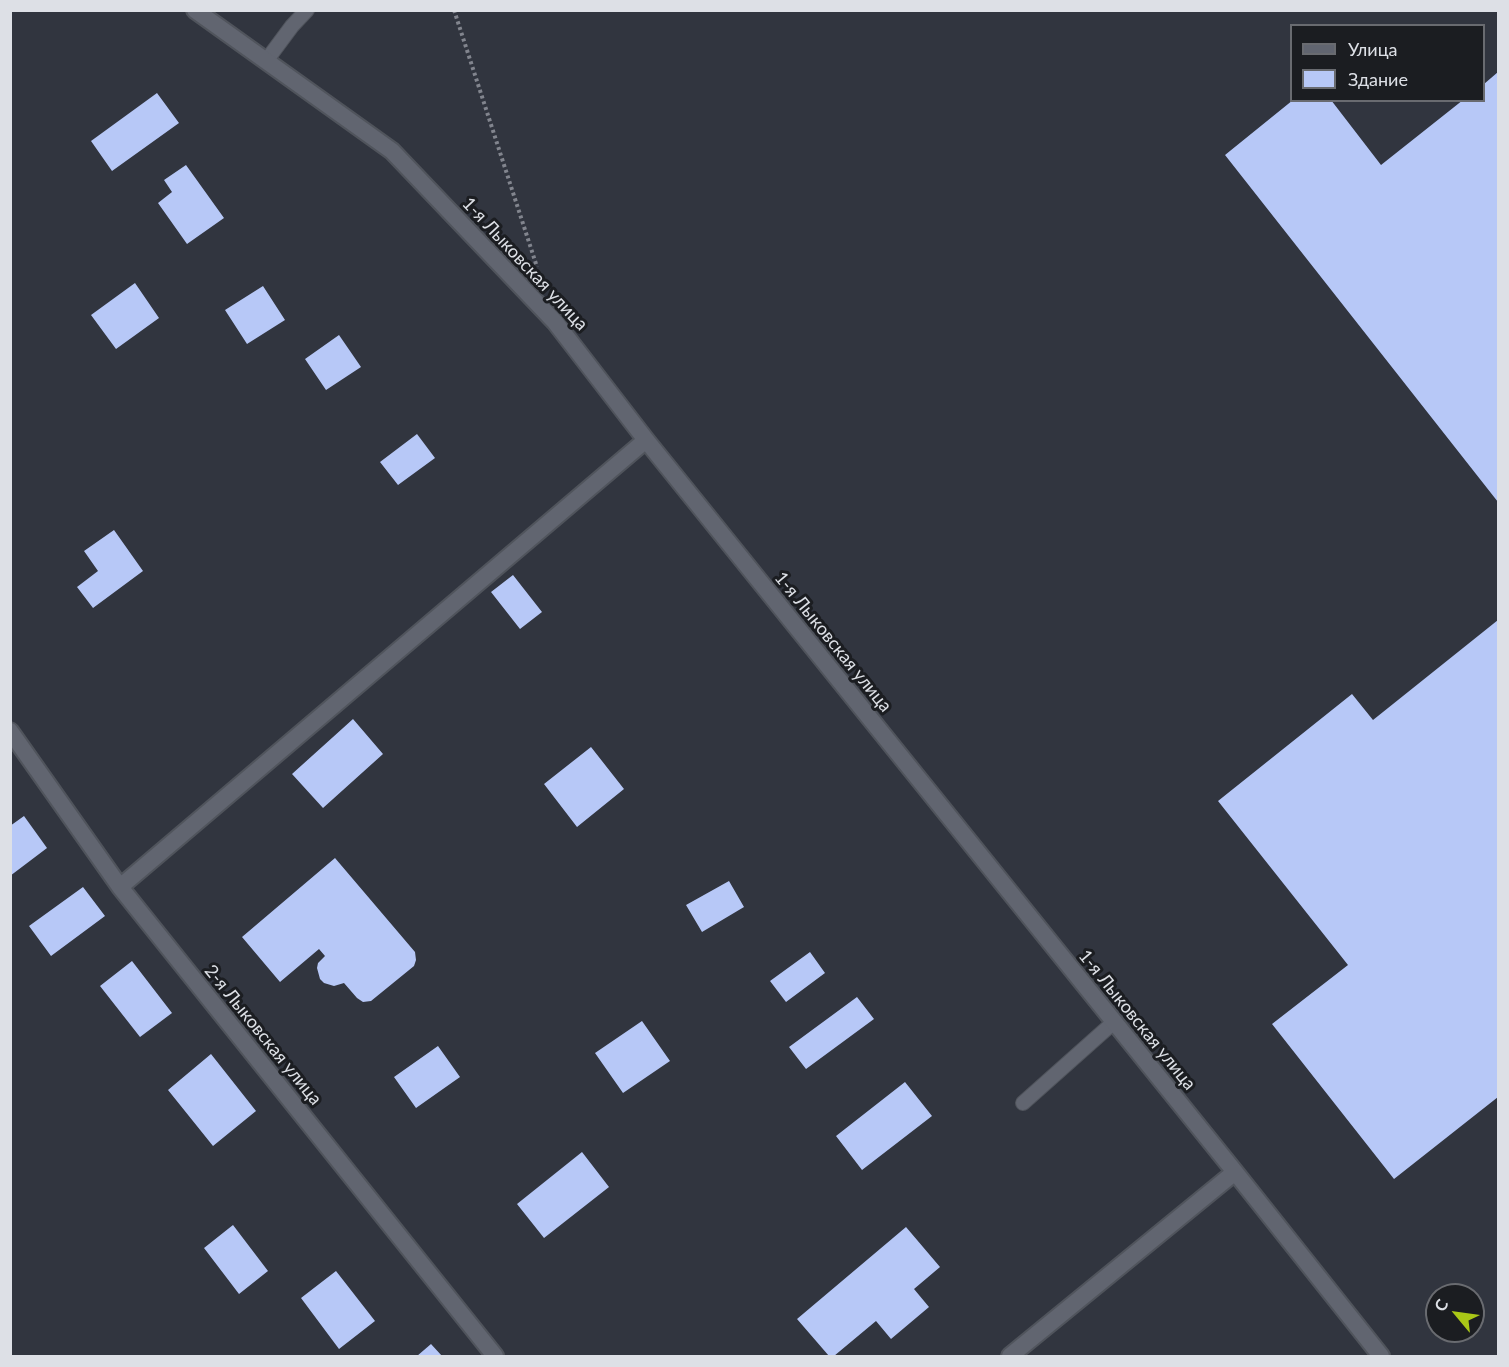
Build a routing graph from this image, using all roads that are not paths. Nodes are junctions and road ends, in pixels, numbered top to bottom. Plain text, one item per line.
1 (195, 10) edge
2 (307, 10) edge
3 (266, 61) junction
4 (646, 440) junction
5 (10, 731) edge
6 (120, 887) junction
7 (1114, 1023) junction
8 (1023, 1103) dead end
9 (1235, 1172) junction
10 (495, 1356) edge
11 (1010, 1356) edge
12 (1381, 1356) edge

1 - 3 street, 1-я Лыковская улица
2 - 3 lane
3 - 4 street, 1-я Лыковская улица
4 - 6 street
4 - 7 street, 1-я Лыковская улица
5 - 6 street, 2-я Лыковская улица
6 - 10 street, 2-я Лыковская улица
7 - 8 lane
7 - 9 street, 1-я Лыковская улица
9 - 11 street
9 - 12 street, 1-я Лыковская улица

